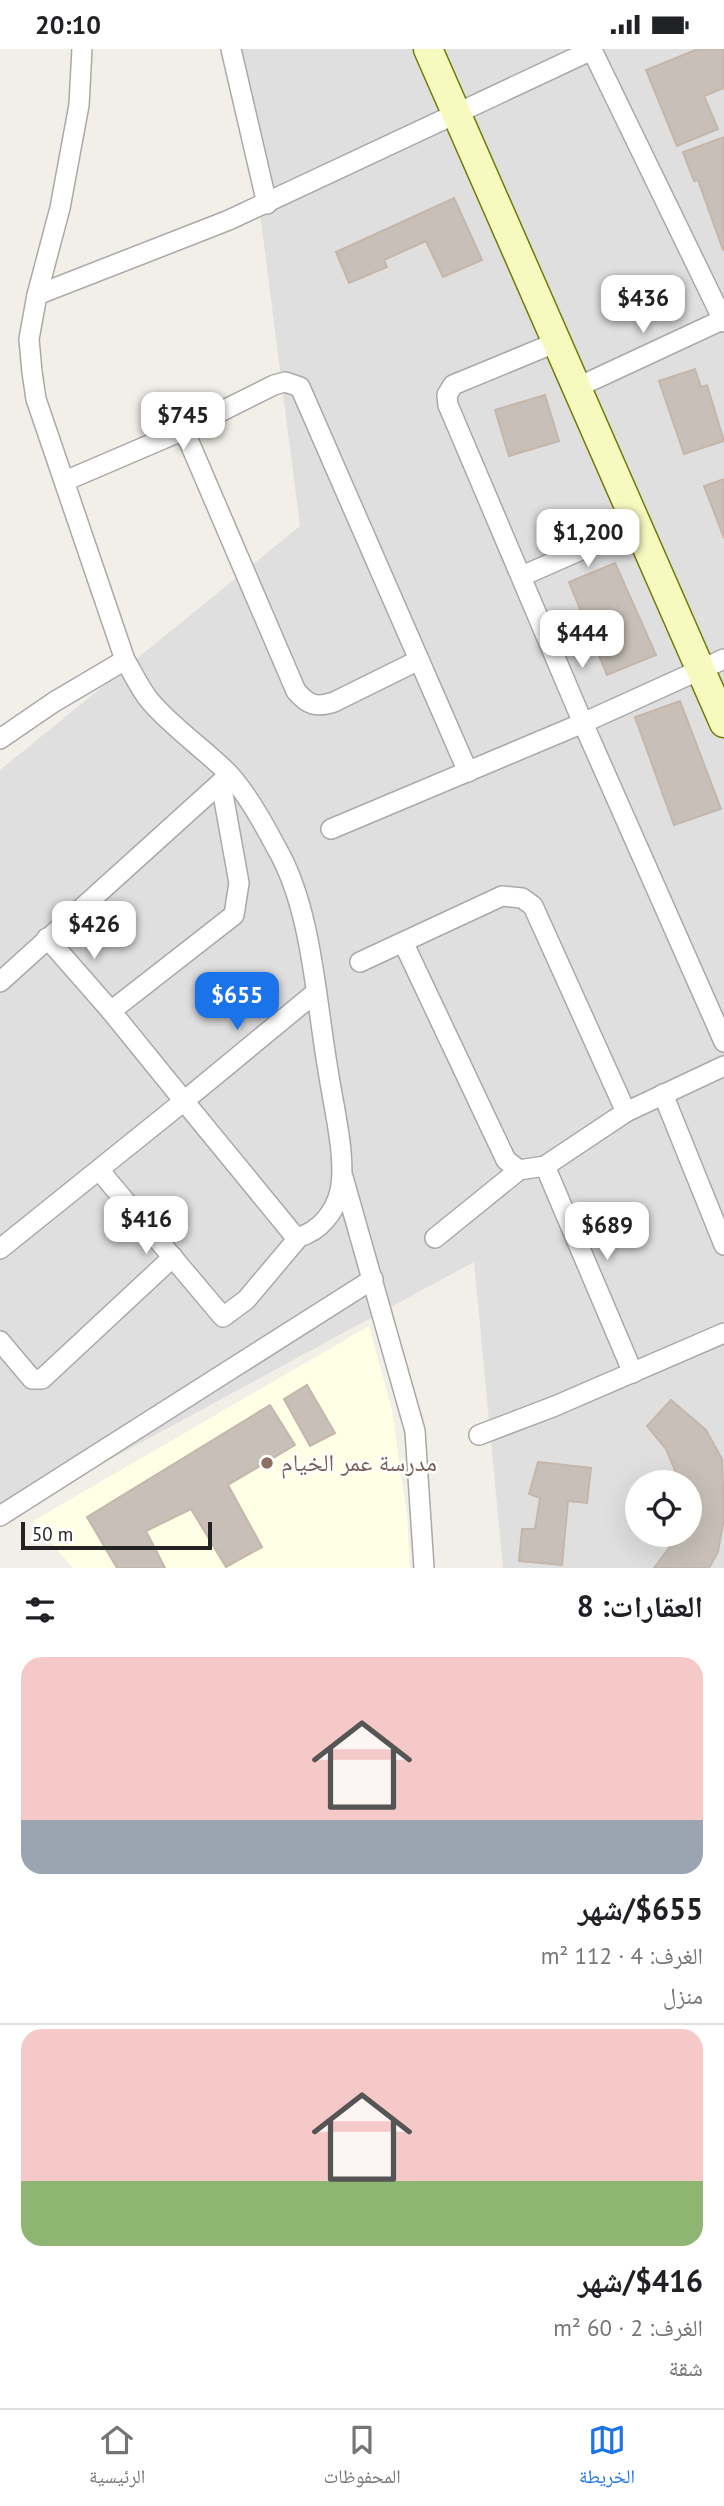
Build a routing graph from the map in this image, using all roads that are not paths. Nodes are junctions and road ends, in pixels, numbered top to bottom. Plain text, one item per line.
1 (82, 49) edge
2 (231, 49) edge
3 (428, 49) edge
4 (593, 49) edge
5 (456, 114) junction
6 (267, 204) junction
7 (37, 295) junction
8 (724, 320) edge
9 (557, 342) junction
10 (578, 387) junction
11 (184, 429) junction
12 (65, 481) junction
13 (638, 524) junction
14 (522, 576) junction
15 (125, 660) junction
16 (419, 660) junction
17 (712, 665) edge
18 (583, 723) junction
19 (724, 723) edge
20 (0, 739) edge
21 (468, 772) junction
22 (225, 779) junction
23 (331, 829) dead end
24 (47, 938) junction
25 (404, 944) junction
26 (360, 963) dead end
27 (0, 982) edge
28 (315, 993) junction
29 (111, 1011) junction
30 (724, 1042) edge
31 (724, 1066) edge
32 (663, 1094) junction
33 (184, 1101) junction
34 (626, 1112) junction
35 (545, 1166) junction
36 (99, 1170) junction
37 (519, 1170) junction
38 (342, 1171) junction
39 (299, 1237) junction
40 (435, 1238) dead end
41 (724, 1245) edge
42 (1, 1246) edge
43 (173, 1257) junction
44 (373, 1279) junction
45 (724, 1333) edge
46 (0, 1341) edge
47 (633, 1373) junction
48 (479, 1435) dead end
49 (0, 1516) edge
50 (424, 1568) edge

1 - 7 street
2 - 6 street
3 - 5 street
4 - 5 street
4 - 8 street
5 - 6 street
5 - 9 street
6 - 7 street
7 - 12 street
8 - 10 street
9 - 10 street
9 - 14 street
10 - 13 street
11 - 12 street
11 - 16 street
11 - 16 street
12 - 15 street
13 - 14 street
13 - 17 street
14 - 18 street
15 - 20 street
15 - 22 street
16 - 21 street
17 - 18 street
17 - 19 street
18 - 21 street
18 - 30 street
21 - 23 street
22 - 24 street
22 - 28 street
22 - 29 street
24 - 27 street
24 - 29 street
25 - 26 street
25 - 34 street
25 - 37 street
28 - 33 street
28 - 38 street
29 - 33 street
31 - 32 street
32 - 34 street
32 - 41 street
33 - 36 street
33 - 39 street
34 - 35 street
35 - 37 street
35 - 47 street
36 - 42 street
36 - 43 street
37 - 40 street
38 - 39 street
38 - 44 street
39 - 43 street
43 - 46 street
44 - 49 street
44 - 50 street
45 - 47 street
47 - 48 street

